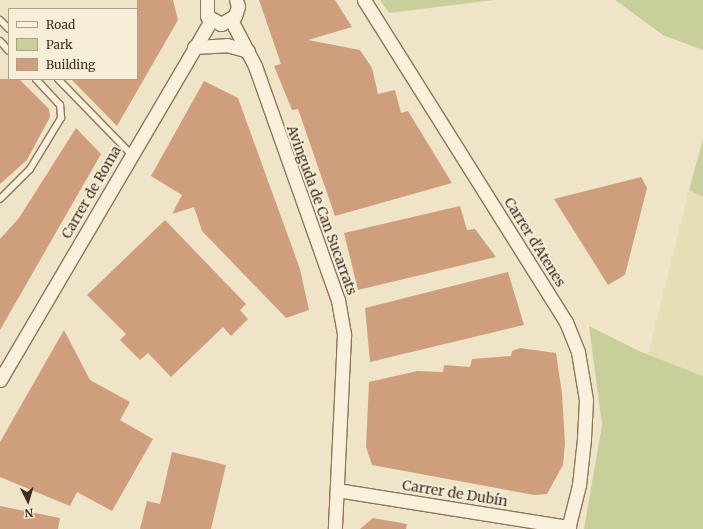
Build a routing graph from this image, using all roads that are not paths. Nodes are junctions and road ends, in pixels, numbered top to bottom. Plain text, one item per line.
1 (207, 0) edge
2 (236, 0) edge
3 (364, 0) edge
4 (0, 20) edge
5 (211, 20) junction
6 (231, 20) junction
7 (8, 28) edge
8 (0, 41) edge
9 (194, 47) junction
10 (8, 50) edge
11 (248, 51) junction
12 (37, 80) edge
13 (59, 80) edge
14 (132, 154) junction
15 (0, 199) edge
16 (0, 380) edge
17 (337, 490) junction
18 (568, 528) edge
19 (335, 529) edge

1 - 5 street
2 - 6 street
3 - 18 street, Carrer d'Atenes
4 - 7 lane
5 - 6 street
5 - 9 street, Carrer de Roma
6 - 11 street, Avinguda de Can Sucarrats
8 - 10 lane
9 - 11 street
9 - 14 street, Carrer de Roma
11 - 17 street, Avinguda de Can Sucarrats
12 - 15 lane
13 - 14 lane
14 - 16 street, Carrer de Roma
17 - 18 street, Carrer de Dubín
17 - 19 street, Avinguda de Can Sucarrats

